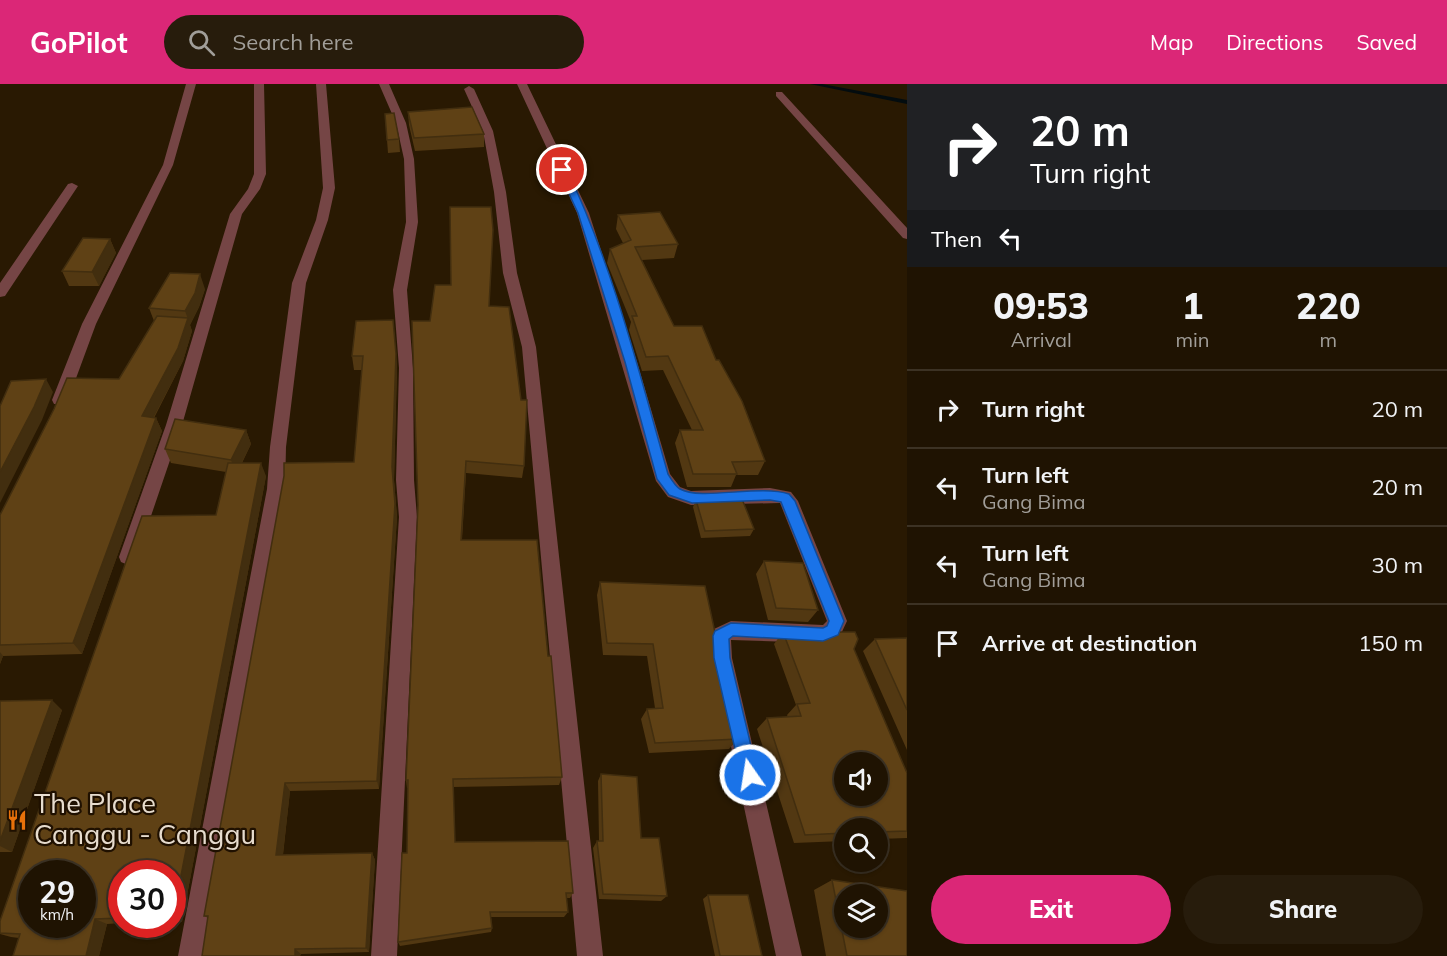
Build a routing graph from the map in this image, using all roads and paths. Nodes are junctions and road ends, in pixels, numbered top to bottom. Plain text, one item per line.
1 (191, 84) edge
2 (259, 84) edge
3 (321, 84) edge
4 (384, 84) edge
5 (522, 84) edge
6 (469, 89) dead end
7 (779, 94) dead end
8 (72, 186) dead end
9 (907, 235) edge
10 (0, 293) edge
11 (56, 410) edge
12 (123, 572) edge
13 (191, 956) edge
14 (384, 956) edge
15 (590, 956) edge
16 (789, 956) edge

1 - 11 street
2 - 12 street
3 - 13 street
4 - 14 street
5 - 16 street
6 - 15 street
7 - 9 street
8 - 10 street

